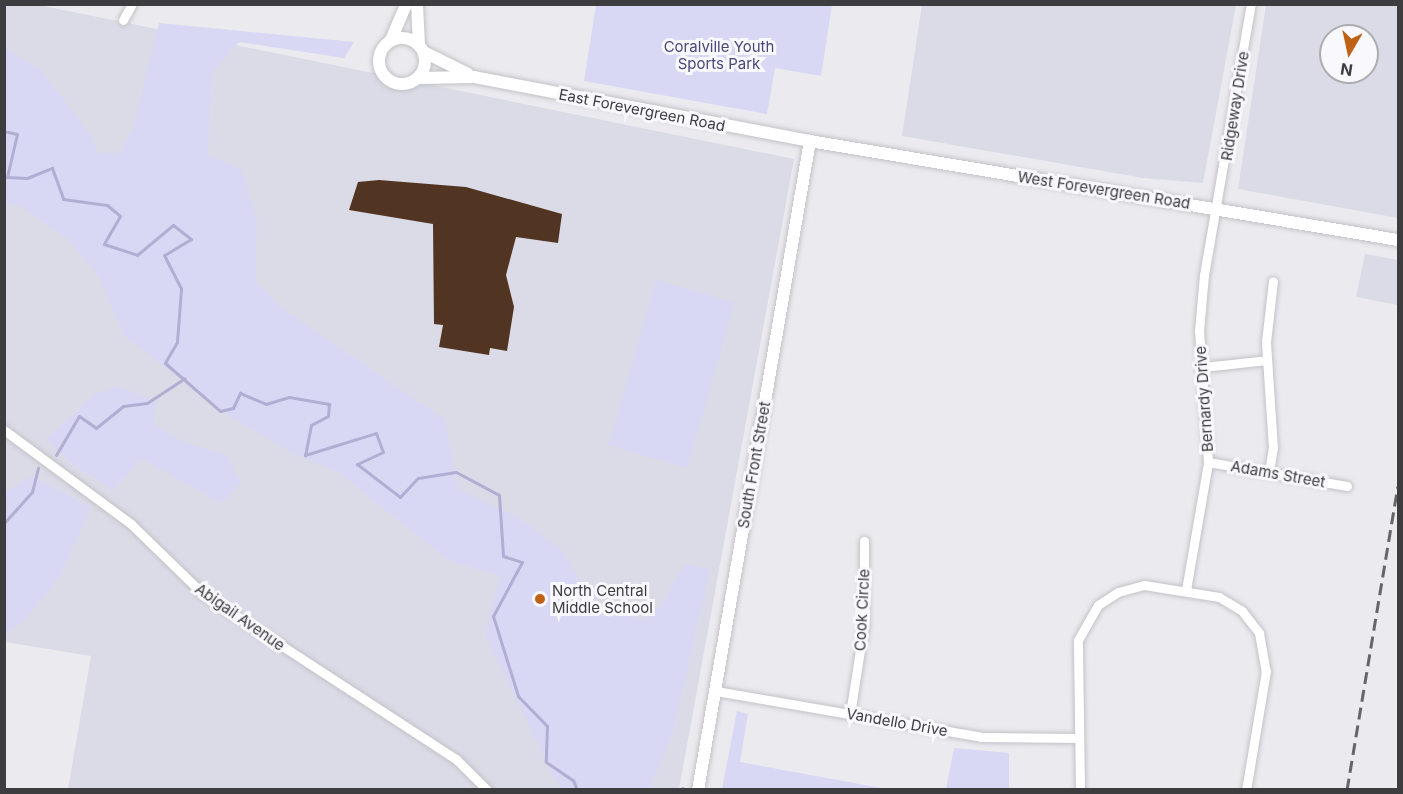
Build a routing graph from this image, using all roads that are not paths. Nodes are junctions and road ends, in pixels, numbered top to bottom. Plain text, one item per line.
1 (132, 4) edge
2 (406, 4) edge
3 (417, 4) edge
4 (1251, 4) edge
5 (123, 20) dead end
6 (391, 40) junction
7 (421, 48) junction
8 (474, 77) junction
9 (418, 78) junction
10 (810, 141) junction
11 (1218, 207) junction
12 (1398, 240) edge
13 (1274, 281) dead end
14 (1267, 360) junction
15 (1203, 367) junction
16 (4, 430) edge
17 (1208, 462) junction
18 (1269, 472) junction
19 (1347, 486) dead end
20 (864, 541) dead end
21 (1186, 590) junction
22 (716, 691) junction
23 (850, 714) junction
24 (1079, 738) junction
25 (488, 789) edge
26 (698, 789) edge
27 (1080, 789) edge
28 (1246, 789) edge

1 - 5 street
2 - 6 street
3 - 7 street
4 - 11 street, Ridgeway Drive
6 - 7 street
6 - 9 street
7 - 8 street, East Forevergreen Road
7 - 9 street
8 - 9 street, East Forevergreen Road
8 - 10 street, East Forevergreen Road
10 - 11 street, West Forevergreen Road
10 - 22 street, South Front Street
11 - 12 street, West Forevergreen Road
11 - 15 street, Bernardy Drive
13 - 14 street
14 - 15 street
14 - 18 street
15 - 17 street, Bernardy Drive
16 - 25 street, Abigail Avenue
17 - 18 street, Adams Street
17 - 21 street, Bernardy Drive
18 - 19 street, Adams Street
20 - 23 street, Cook Circle
21 - 24 street
21 - 28 street
22 - 23 street, Vandello Drive
22 - 26 street, South Front Street
23 - 24 street, Vandello Drive
24 - 27 street

